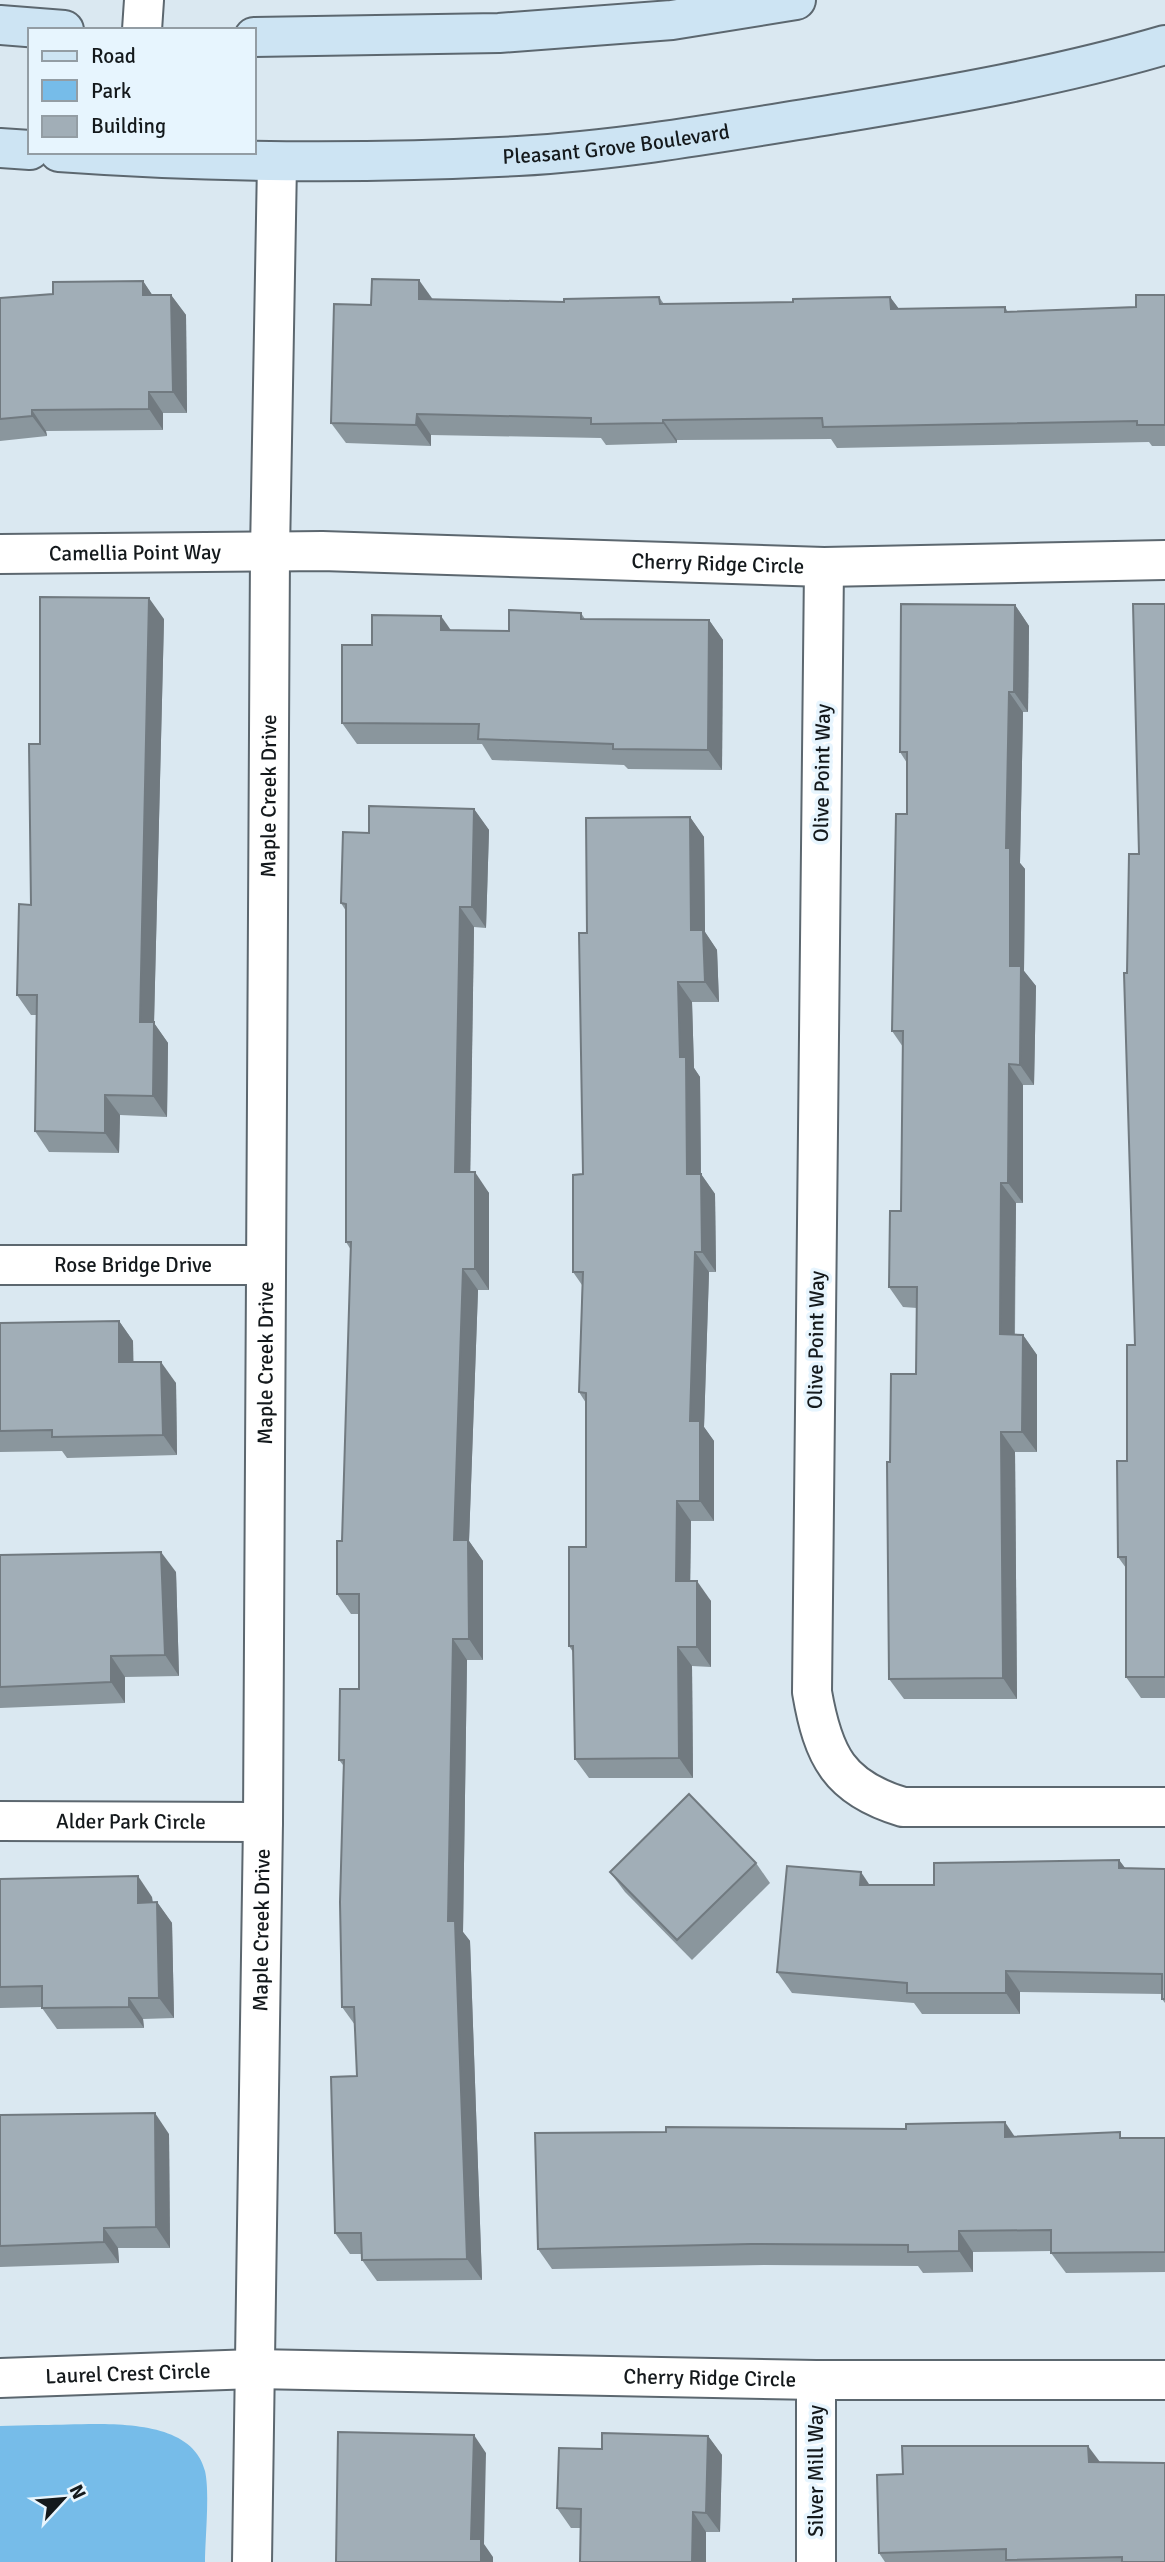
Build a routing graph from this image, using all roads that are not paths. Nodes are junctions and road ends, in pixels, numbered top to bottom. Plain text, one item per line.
1 (144, 0) edge
2 (796, 0) edge
3 (0, 25) edge
4 (38, 28) edge
5 (142, 28) edge
6 (256, 37) edge
7 (1165, 45) edge
8 (98, 154) edge
9 (276, 163) junction
10 (270, 552) junction
11 (0, 554) edge
12 (1165, 560) edge
13 (824, 567) junction
14 (0, 1265) edge
15 (266, 1265) junction
16 (1165, 1807) edge
17 (0, 1821) edge
18 (263, 1822) junction
19 (254, 2370) junction
20 (0, 2378) edge
21 (816, 2379) junction
22 (1165, 2380) edge
23 (252, 2562) edge
24 (816, 2562) edge

1 - 5 street
2 - 6 main road
3 - 4 main road
7 - 9 main road, Pleasant Grove Boulevard
8 - 9 main road, Pleasant Grove Boulevard
9 - 10 street, Maple Creek Drive
10 - 11 street, Camellia Point Way
10 - 13 street, Cherry Ridge Circle
10 - 15 street, Maple Creek Drive
12 - 13 street, Cherry Ridge Circle
13 - 16 street, Olive Point Way
14 - 15 street, Rose Bridge Drive
15 - 18 street, Maple Creek Drive
17 - 18 street, Alder Park Circle
18 - 19 street, Maple Creek Drive
19 - 20 street, Laurel Crest Circle
19 - 21 street, Cherry Ridge Circle
19 - 23 street, Maple Creek Drive
21 - 22 street, Cherry Ridge Circle
21 - 24 street, Silver Mill Way

